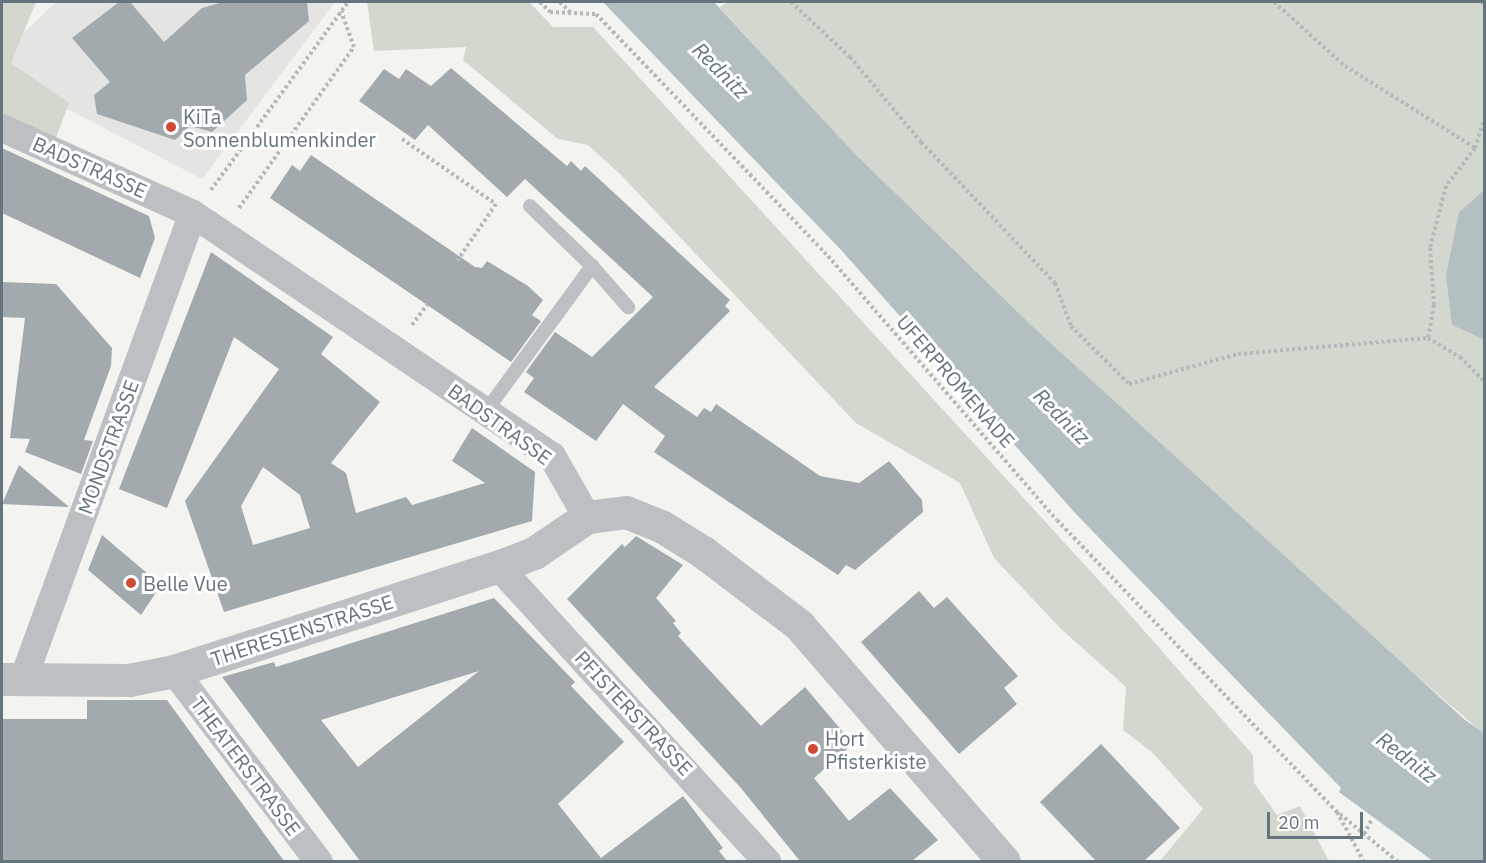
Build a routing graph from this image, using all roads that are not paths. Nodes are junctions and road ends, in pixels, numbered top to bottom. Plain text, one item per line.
1 (2, 128) edge
2 (530, 206) dead end
3 (193, 214) junction
4 (592, 266) junction
5 (628, 307) dead end
6 (486, 411) junction
7 (587, 517) junction
8 (498, 567) junction
9 (174, 671) junction
10 (12, 679) edge
11 (319, 861) edge
12 (767, 861) edge
13 (1004, 861) edge

1 - 3 street, BADSTRASSE
2 - 4 lane
3 - 6 street, BADSTRASSE
3 - 10 street, MONDSTRASSE
4 - 5 lane
4 - 6 lane
6 - 7 street, BADSTRASSE
7 - 8 street, THERESIENSTRASSE
7 - 13 street
8 - 9 street, THERESIENSTRASSE
8 - 12 street, PFISTERSTRASSE
9 - 10 street, THERESIENSTRASSE
9 - 11 street, THEATERSTRASSE

